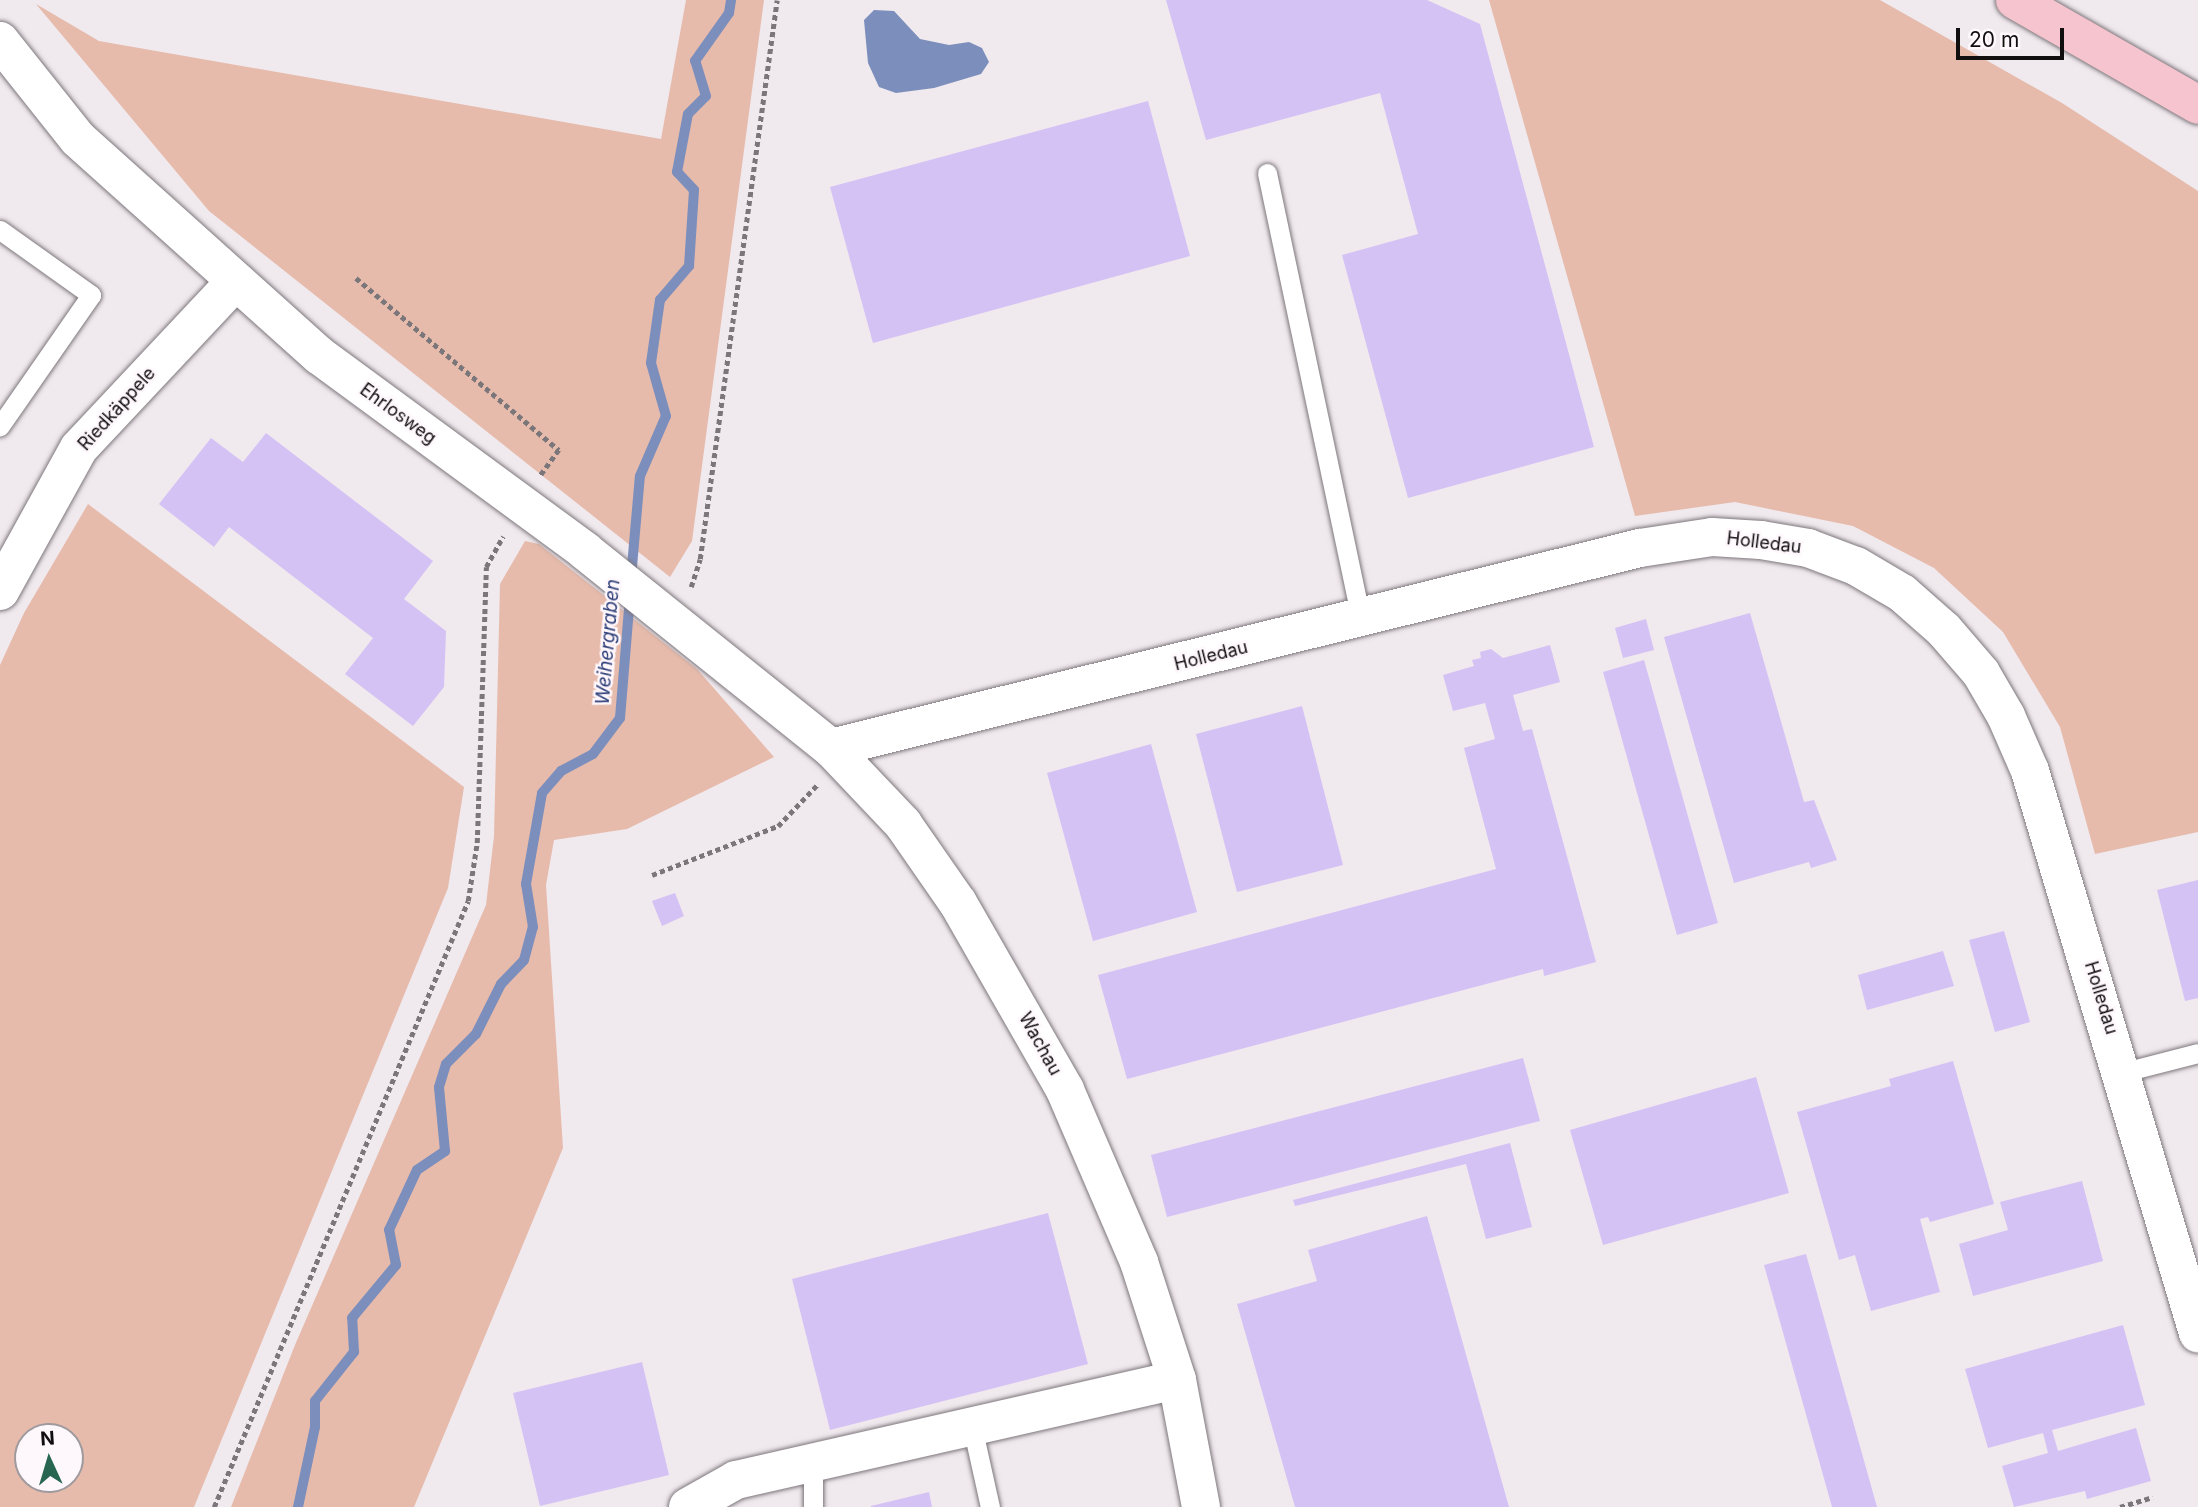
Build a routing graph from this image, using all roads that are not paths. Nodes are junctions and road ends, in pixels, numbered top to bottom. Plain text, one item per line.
1 (2015, 0) edge
2 (0, 41) edge
3 (2198, 105) edge
4 (1267, 173) dead end
5 (0, 230) edge
6 (236, 281) junction
7 (0, 426) edge
8 (0, 591) edge
9 (1361, 619) junction
10 (838, 755) junction
11 (2198, 1053) edge
12 (2124, 1072) junction
13 (2198, 1333) edge
14 (1177, 1380) junction
15 (972, 1426) junction
16 (813, 1462) junction
17 (688, 1507) edge
18 (813, 1507) edge
19 (990, 1507) edge
20 (1201, 1507) edge

1 - 3 main road
2 - 6 street, Ehrlosweg
4 - 9 lane
5 - 7 lane
6 - 8 street, Riedkäppele
6 - 10 street, Ehrlosweg
9 - 10 street, Holledau
9 - 12 street, Holledau
10 - 14 street, Wachau
11 - 12 lane
12 - 13 street, Holledau
14 - 15 street
14 - 20 street, Wachau
15 - 16 street
15 - 19 lane
16 - 17 street
16 - 18 lane

